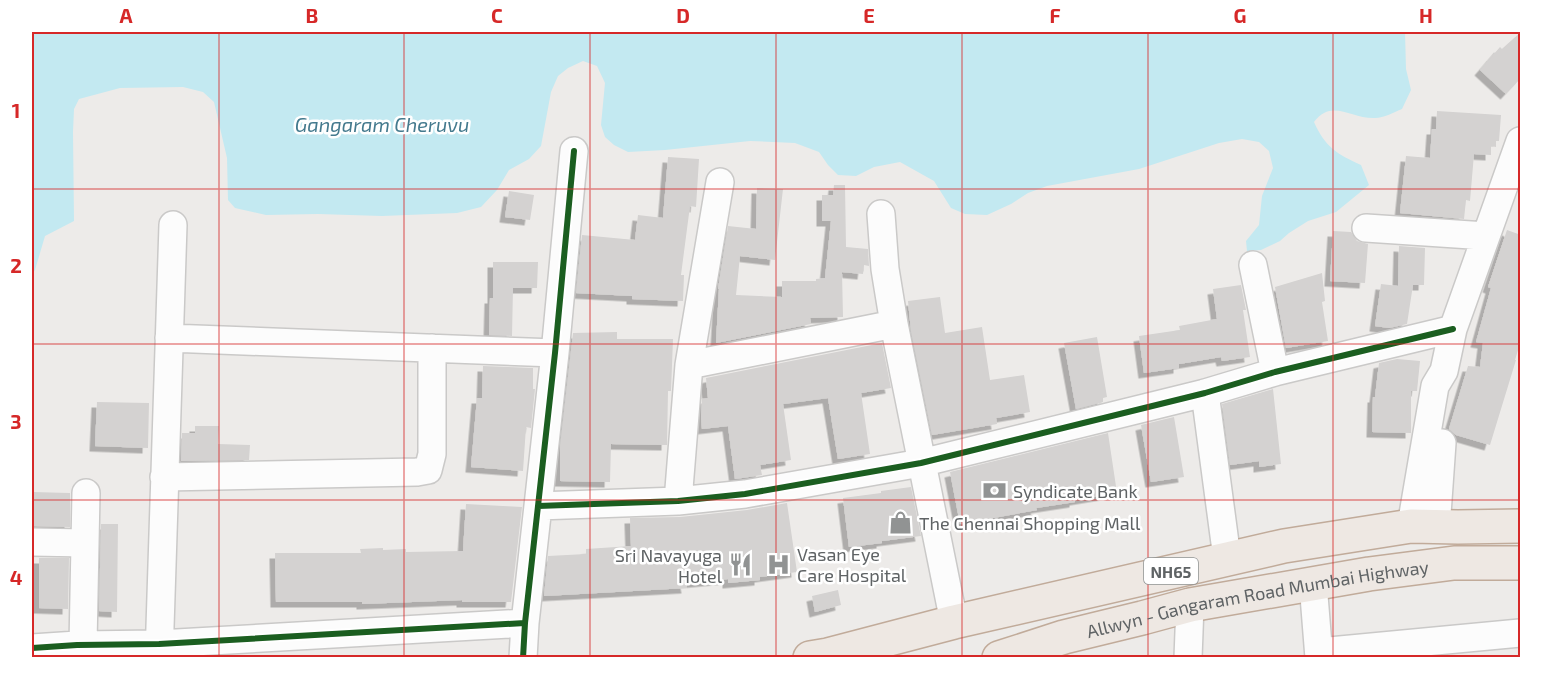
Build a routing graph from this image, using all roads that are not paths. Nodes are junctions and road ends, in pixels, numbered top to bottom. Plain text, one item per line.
1 (1521, 141) edge
2 (574, 151) dead end
3 (720, 182) dead end
4 (881, 214) dead end
5 (173, 225) dead end
6 (1366, 228) dead end
7 (1486, 236) junction
8 (1253, 265) dead end
9 (894, 324) junction
10 (1453, 328) junction
11 (170, 338) junction
12 (432, 348) junction
13 (555, 353) junction
14 (689, 365) junction
15 (1275, 372) junction
16 (1204, 393) junction
17 (921, 463) junction
18 (164, 477) junction
19 (86, 493) dead end
20 (678, 501) junction
21 (538, 506) junction
22 (1521, 526) edge
23 (1425, 527) junction
24 (32, 542) edge
25 (85, 543) junction
26 (1227, 558) junction
27 (1521, 563) edge
28 (1138, 579) junction
29 (1313, 583) junction
30 (1103, 587) junction
31 (1190, 605) junction
32 (1148, 616) junction
33 (954, 622) junction
34 (525, 623) junction
35 (1113, 625) junction
36 (1521, 633) edge
37 (83, 645) junction
38 (32, 648) edge
39 (159, 650) edge
40 (1319, 655) edge
41 (819, 656) edge
42 (523, 657) edge
43 (999, 657) edge
44 (1188, 657) edge

1 - 7 street
2 - 13 street
3 - 14 street
4 - 9 street
5 - 11 street
6 - 7 street
7 - 10 street
8 - 15 street
9 - 14 street
9 - 17 street
10 - 15 street
10 - 23 street
11 - 12 street
11 - 18 street
12 - 13 street
12 - 18 street
13 - 21 street
14 - 20 street
15 - 16 street
16 - 17 street
16 - 26 street
17 - 20 street
17 - 33 street
18 - 39 street
19 - 25 street
20 - 21 street
21 - 34 street
22 - 23 highway, NH65
23 - 26 highway, NH65
24 - 25 street
25 - 37 street
26 - 28 highway, NH65
27 - 29 highway, Allwyn - Gangaram Road Mumbai Highway / NH65
28 - 30 highway, NH65
28 - 32 highway
29 - 31 highway, Allwyn - Gangaram Road Mumbai Highway / NH65
29 - 40 street
30 - 33 highway, NH65
30 - 35 highway
31 - 32 highway, Allwyn - Gangaram Road Mumbai Highway / NH65
31 - 44 street
32 - 35 highway, Allwyn - Gangaram Road Mumbai Highway / NH65
33 - 41 highway, NH65
34 - 39 street
34 - 42 street
35 - 43 highway, Allwyn - Gangaram Road Mumbai Highway / NH65
36 - 40 street
37 - 38 street
37 - 39 street

